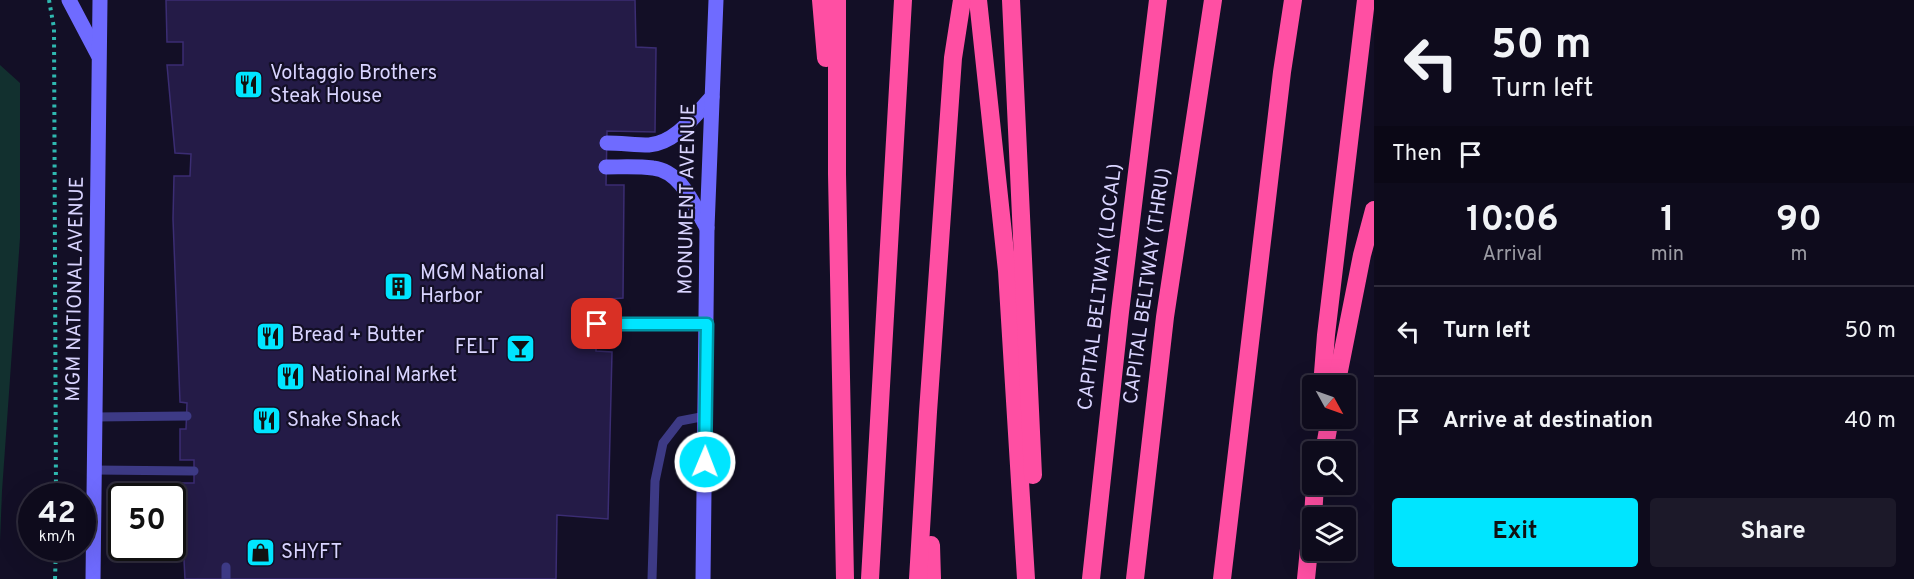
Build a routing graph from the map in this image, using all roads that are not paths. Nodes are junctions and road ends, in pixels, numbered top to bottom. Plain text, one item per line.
1 (69, 0) edge
2 (100, 0) edge
3 (716, 0) edge
4 (821, 0) edge
5 (837, 0) edge
6 (903, 0) edge
7 (962, 0) edge
8 (978, 0) edge
9 (1011, 0) edge
10 (1158, 0) edge
11 (1213, 0) edge
12 (1293, 0) edge
13 (1366, 0) edge
14 (99, 58) junction
15 (712, 97) junction
16 (607, 142) dead end
17 (606, 167) dead end
18 (837, 174) junction
19 (1374, 210) edge
20 (707, 228) junction
21 (597, 324) dead end
22 (707, 324) junction
23 (1323, 375) edge
24 (1338, 375) edge
25 (928, 412) junction
26 (187, 416) dead end
27 (706, 416) junction
28 (95, 417) junction
29 (1237, 453) junction
30 (95, 470) junction
31 (194, 471) dead end
32 (1308, 561) edge
33 (226, 567) dead end
34 (93, 579) edge
35 (226, 579) edge
36 (652, 579) edge
37 (703, 579) edge
38 (845, 579) edge
39 (870, 579) edge
40 (918, 579) edge
41 (932, 579) edge
42 (1026, 579) edge
43 (1031, 579) edge
44 (1091, 579) edge
45 (1135, 579) edge
46 (1222, 579) edge
47 (1229, 579) edge
48 (1306, 579) edge

1 - 14 main road
2 - 14 main road, MGM NATIONAL AVENUE
3 - 15 main road, MONUMENT AVENUE
4 - 18 highway
5 - 18 highway
6 - 39 highway
7 - 25 highway
8 - 42 highway
9 - 43 highway
10 - 44 highway, CAPITAL BELTWAY (LOCAL)
11 - 45 highway, CAPITAL BELTWAY (THRU)
12 - 29 highway
13 - 23 highway
14 - 28 main road, MGM NATIONAL AVENUE
15 - 16 main road
15 - 20 main road, MONUMENT AVENUE
17 - 20 main road
18 - 38 highway
19 - 24 highway
20 - 22 main road, MONUMENT AVENUE
21 - 22 lane
22 - 27 main road, MONUMENT AVENUE
25 - 40 highway
25 - 41 highway
26 - 28 lane
27 - 36 lane
27 - 37 main road, MONUMENT AVENUE
28 - 30 main road, MGM NATIONAL AVENUE
29 - 46 highway
29 - 47 highway
30 - 31 lane
30 - 34 main road, MGM NATIONAL AVENUE
32 - 48 highway
33 - 35 lane

